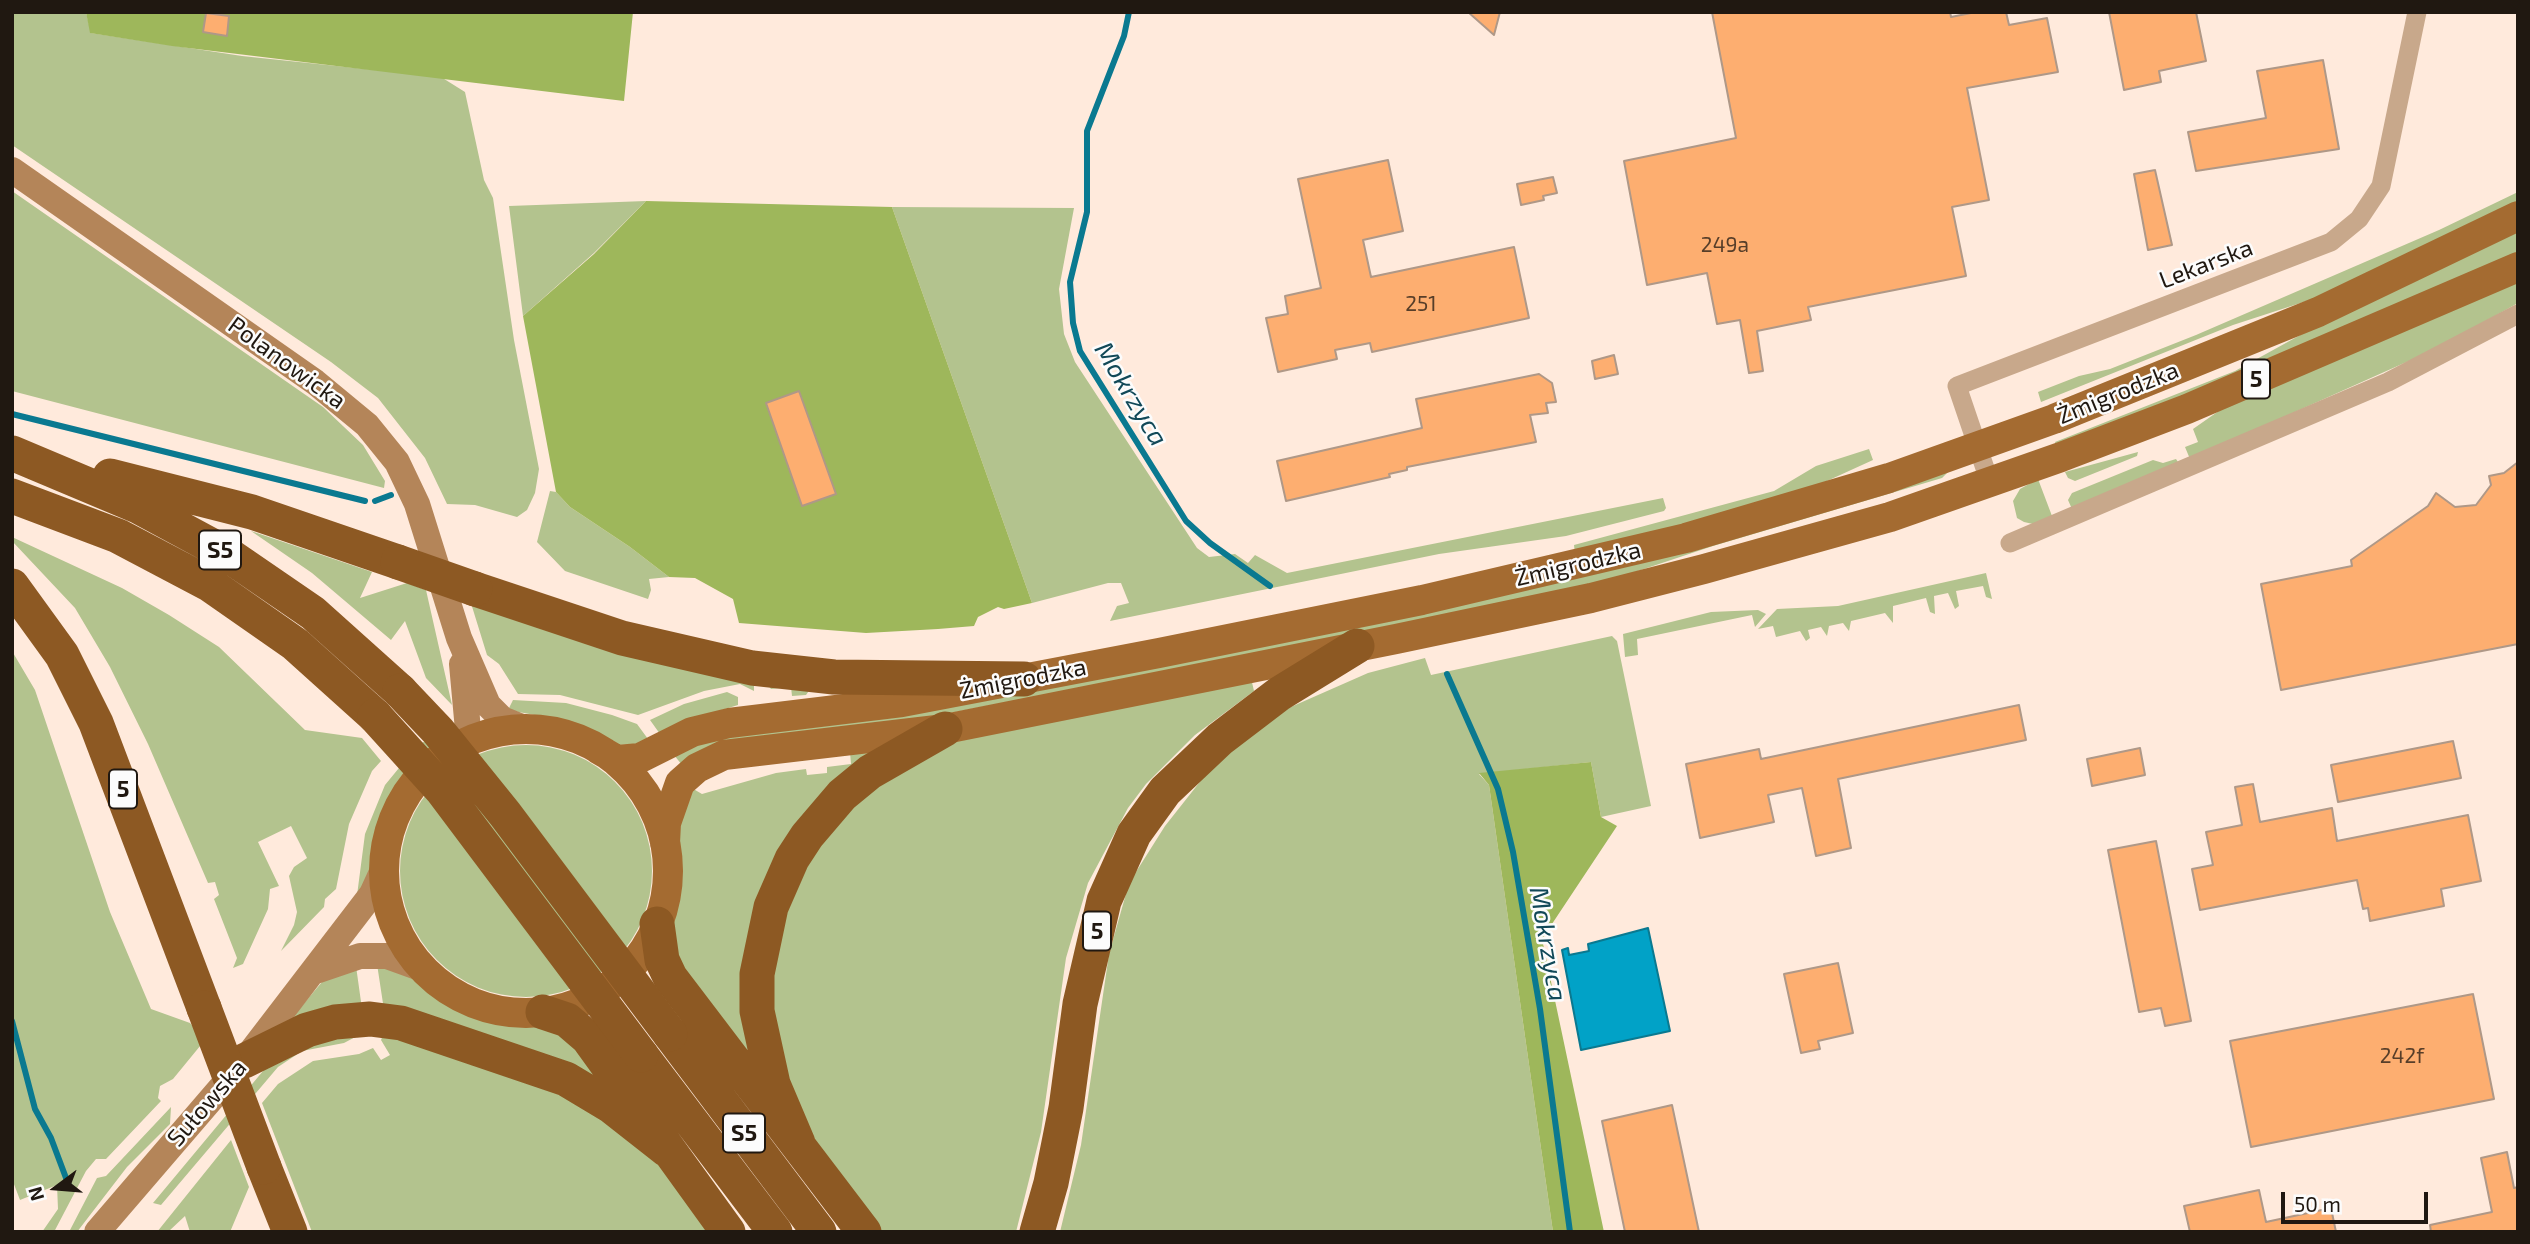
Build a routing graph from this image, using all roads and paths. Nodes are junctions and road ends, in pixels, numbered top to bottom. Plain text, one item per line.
1 (2417, 12) edge
2 (12, 170) edge
3 (2518, 215) edge
4 (2518, 267) edge
5 (2518, 314) edge
6 (1979, 447) junction
7 (12, 453) edge
8 (1990, 483) junction
9 (12, 496) edge
10 (2010, 543) dead end
11 (12, 586) edge
12 (459, 638) junction
13 (1357, 646) junction
14 (1024, 679) junction
15 (527, 729) junction
16 (945, 729) junction
17 (456, 747) junction
18 (598, 750) junction
19 (665, 843) junction
20 (383, 870) junction
21 (657, 924) junction
22 (423, 969) junction
23 (313, 972) junction
24 (542, 1012) junction
25 (244, 1060) junction
26 (798, 1143) junction
27 (667, 1150) junction
28 (97, 1232) edge
29 (290, 1232) edge
30 (728, 1232) edge
31 (775, 1232) edge
32 (819, 1232) edge
33 (864, 1232) edge
34 (1037, 1232) edge

1 - 6 street, Lekarska
2 - 12 street, Polanowicka
3 - 6 main road, Żmigrodzka / 5
4 - 8 main road, Żmigrodzka / 5
5 - 10 street
6 - 8 street, Lekarska
6 - 14 main road, Żmigrodzka / 5
7 - 14 highway, 5, bridge
7 - 32 highway, S5, bridge
8 - 13 main road, Żmigrodzka / 5
9 - 31 highway, S5, bridge
11 - 29 highway, 5, bridge
12 - 15 street, Polanowicka
12 - 17 street, Polanowicka
13 - 16 main road, Żmigrodzka
13 - 34 highway, 5
14 - 18 main road, Żmigrodzka
15 - 17 main road
15 - 18 main road
16 - 19 main road, Żmigrodzka
16 - 26 highway
17 - 20 main road
18 - 19 main road
19 - 21 main road
20 - 22 main road
20 - 23 street, Sułowska
21 - 24 main road
21 - 26 highway
22 - 23 street
22 - 24 main road
23 - 25 street, Sułowska
24 - 27 highway
25 - 27 highway
25 - 28 street, Sułowska
26 - 33 highway
27 - 30 highway

